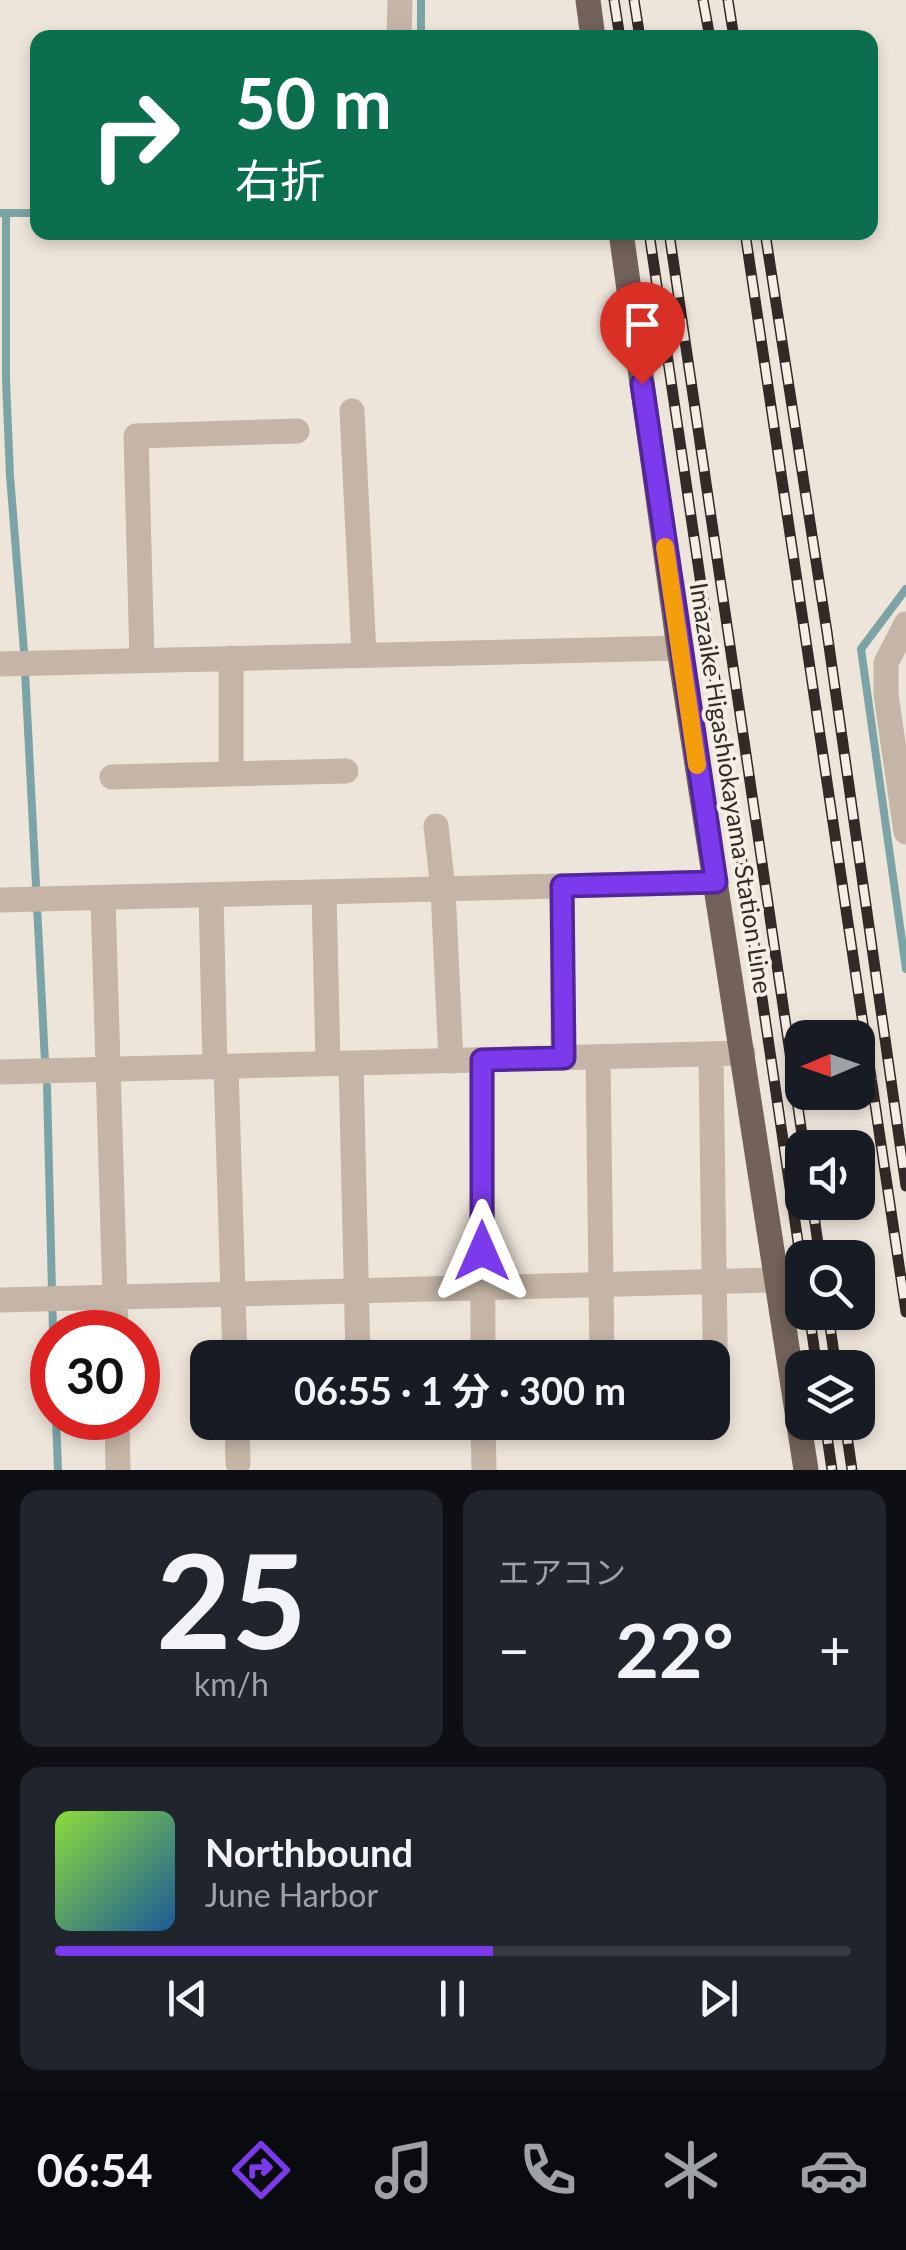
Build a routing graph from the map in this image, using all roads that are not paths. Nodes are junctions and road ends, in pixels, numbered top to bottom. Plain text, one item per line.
1 (400, 0) edge
2 (588, 0) edge
3 (399, 30) edge
4 (593, 30) edge
5 (622, 240) edge
6 (352, 410) dead end
7 (297, 432) dead end
8 (906, 624) edge
9 (679, 648) junction
10 (364, 655) junction
11 (231, 658) junction
12 (142, 660) junction
13 (16, 663) edge
14 (346, 771) dead end
15 (232, 774) junction
16 (112, 777) dead end
17 (436, 826) dead end
18 (906, 832) edge
19 (716, 882) junction
20 (562, 886) junction
21 (442, 889) junction
22 (324, 892) junction
23 (211, 895) junction
24 (103, 898) junction
25 (0, 900) edge
26 (742, 1053) junction
27 (711, 1055) junction
28 (564, 1058) junction
29 (598, 1058) junction
30 (482, 1060) junction
31 (450, 1061) junction
32 (339, 1064) junction
33 (221, 1067) junction
34 (110, 1070) junction
35 (0, 1072) edge
36 (778, 1280) junction
37 (715, 1282) junction
38 (601, 1286) junction
39 (482, 1289) junction
40 (358, 1292) junction
41 (233, 1295) junction
42 (116, 1298) junction
43 (0, 1300) edge
44 (116, 1310) edge
45 (234, 1340) edge
46 (358, 1340) edge
47 (483, 1340) edge
48 (602, 1340) edge
49 (715, 1340) edge
50 (117, 1440) edge
51 (237, 1440) edge
52 (483, 1440) edge
53 (238, 1464) dead end
54 (118, 1470) edge
55 (484, 1470) edge
56 (806, 1470) edge

1 - 3 street
2 - 4 main road
5 - 9 main road, Imazaike Higashiokayama Station Line
6 - 10 street
7 - 12 street
8 - 18 street
9 - 10 street
9 - 19 main road, Imazaike Higashiokayama Station Line
10 - 11 street
11 - 12 street
11 - 15 street
12 - 13 street
14 - 15 street
15 - 16 street
17 - 21 street
19 - 20 street
19 - 26 main road, Imazaike Higashiokayama Station Line
20 - 21 street
20 - 28 street
21 - 22 street
21 - 31 street
22 - 23 street
22 - 32 street
23 - 24 street
23 - 33 street
24 - 25 street
24 - 34 street
26 - 27 street
26 - 36 main road, Imazaike Higashiokayama Station Line
27 - 29 street
27 - 37 street
28 - 29 street
28 - 30 street
29 - 38 street
30 - 31 street
30 - 39 street
31 - 32 street
32 - 33 street
32 - 40 street
33 - 34 street
33 - 41 street
34 - 35 street
34 - 42 street
36 - 37 street
36 - 56 main road, Imazaike Higashiokayama Station Line
37 - 38 street
37 - 49 street
38 - 39 street
38 - 48 street
39 - 40 street
39 - 47 street
40 - 41 street
40 - 46 street
41 - 42 street
41 - 45 street
42 - 43 street
42 - 44 street
50 - 54 street
51 - 53 street
52 - 55 street

